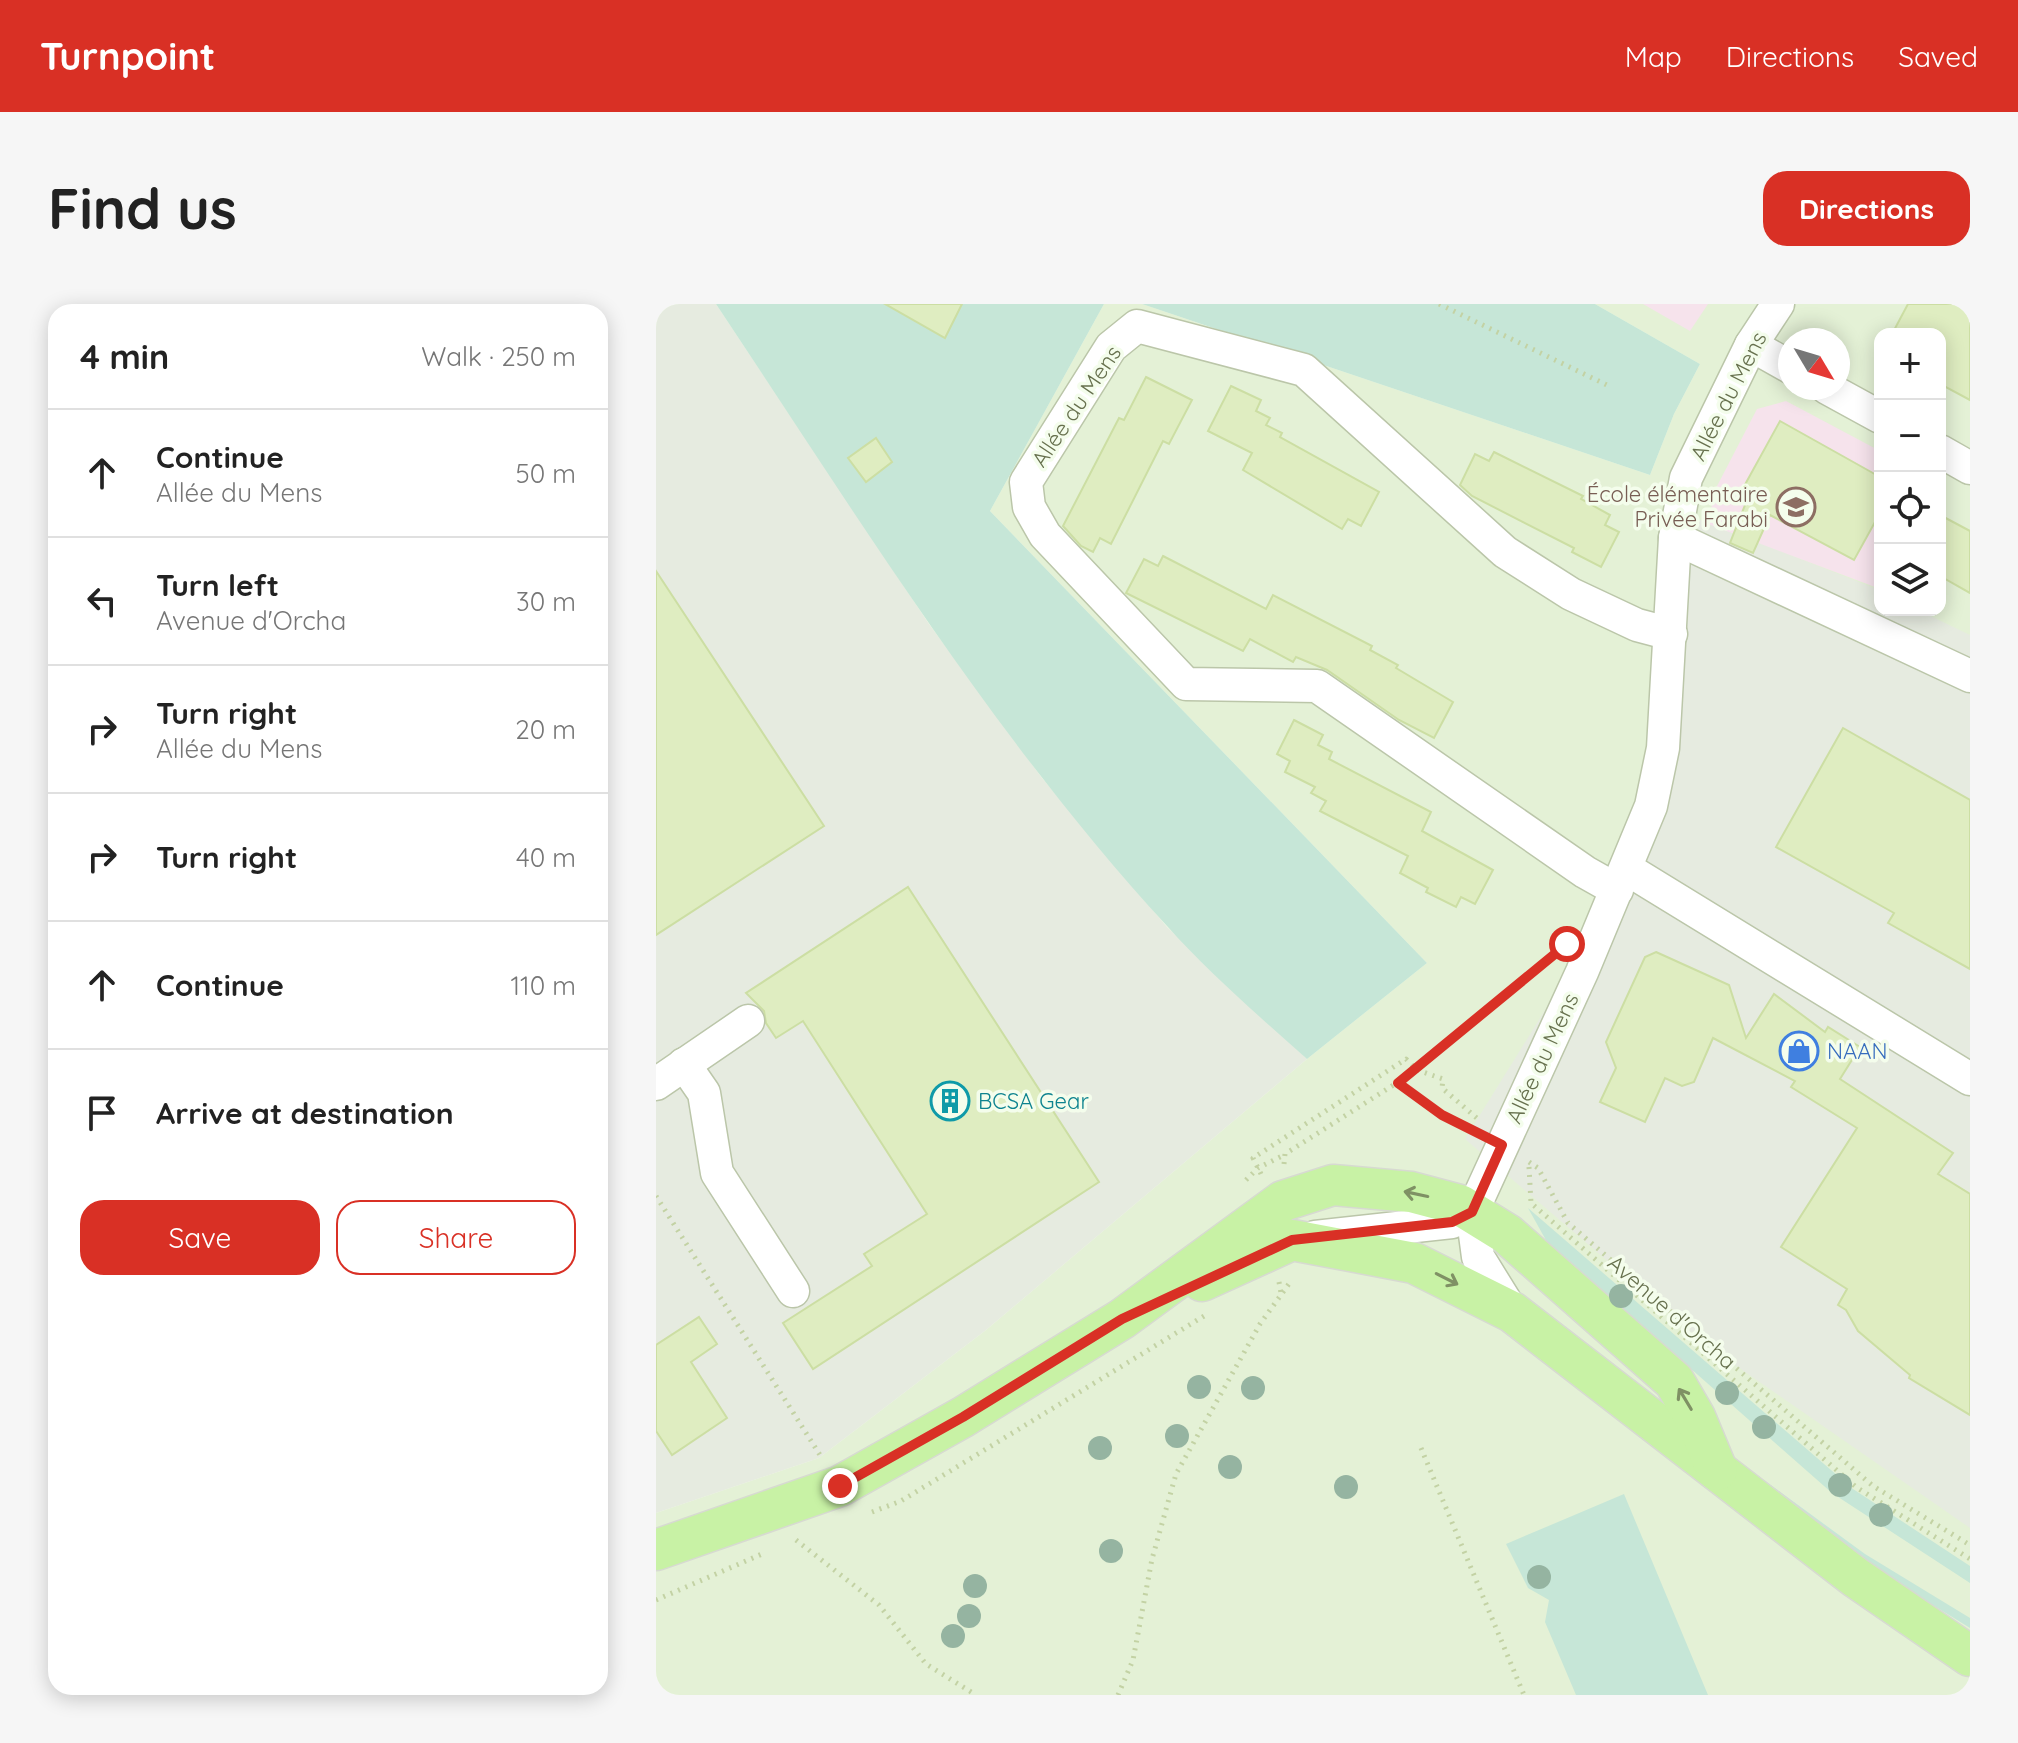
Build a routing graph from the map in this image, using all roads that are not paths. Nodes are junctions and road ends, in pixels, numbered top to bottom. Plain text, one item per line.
1 (1778, 304) edge
2 (1751, 345) junction
3 (1778, 360) edge
4 (1849, 400) edge
5 (1874, 414) edge
6 (1946, 454) edge
7 (1970, 468) edge
8 (1675, 538) junction
9 (1671, 634) junction
10 (1970, 676) edge
11 (1622, 879) junction
12 (748, 1021) dead end
13 (684, 1064) junction
14 (1970, 1079) edge
15 (656, 1084) edge
16 (1472, 1212) junction
17 (1292, 1240) junction
18 (793, 1291) dead end
19 (1512, 1312) junction
20 (1122, 1319) junction
21 (1717, 1470) junction
22 (656, 1550) edge
23 (1970, 1656) edge

1 - 2 street, Allée du Mens
2 - 3 street
2 - 8 street, Allée du Mens
4 - 5 street
6 - 7 street
8 - 9 street, Allée du Mens
8 - 10 street
9 - 11 street, Allée du Mens
9 - 11 street, Allée du Mens
11 - 14 street
11 - 16 street, Allée du Mens
12 - 13 street
13 - 15 street
13 - 18 street
16 - 17 street
16 - 19 street
16 -> 20 main road
21 -> 16 main road
17 -> 19 main road
17 - 20 main road
19 - 21 main road
20 - 22 main road
21 - 23 main road

